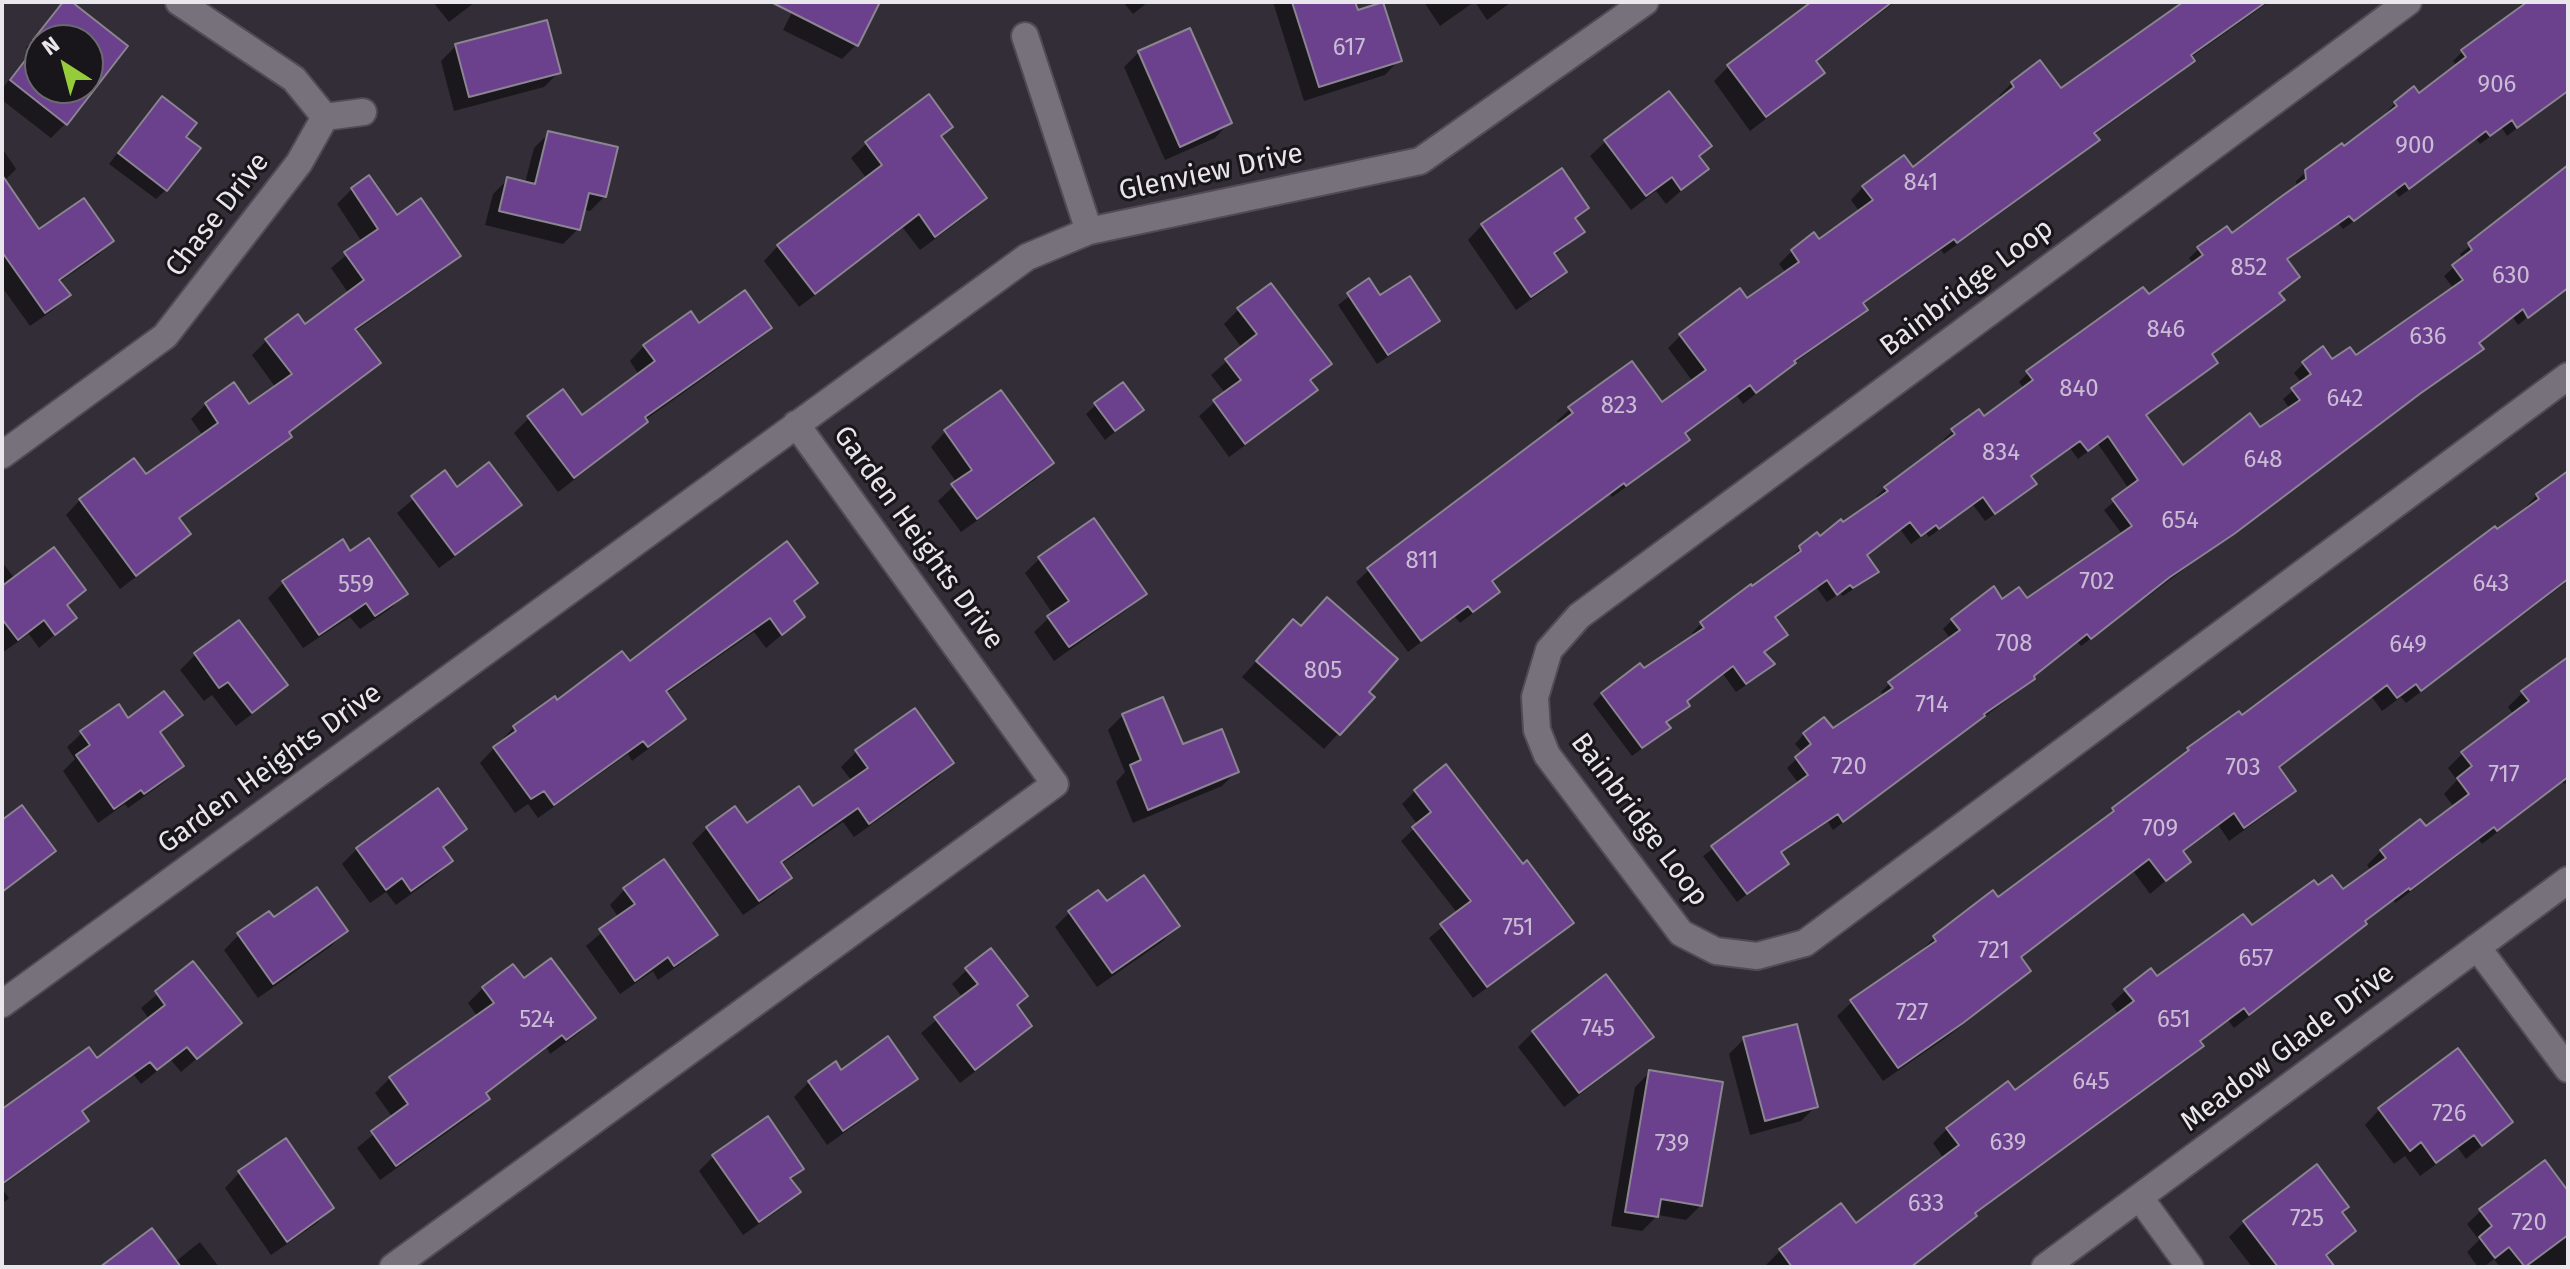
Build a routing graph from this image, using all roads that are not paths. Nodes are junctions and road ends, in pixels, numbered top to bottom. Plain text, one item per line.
1 (179, 2) edge
2 (1645, 2) edge
3 (2408, 2) edge
4 (1025, 36) dead end
5 (363, 112) dead end
6 (325, 117) junction
7 (1089, 231) junction
8 (2568, 376) edge
9 (796, 424) junction
10 (2, 455) edge
11 (2568, 880) edge
12 (2477, 947) junction
13 (2, 1004) edge
14 (2568, 1069) edge
15 (2140, 1198) junction
16 (393, 1267) edge
17 (2045, 1267) edge
18 (2190, 1267) edge

1 - 6 street
2 - 7 street, Glenview Drive
3 - 8 street, Bainbridge Loop
4 - 7 street
5 - 6 street
6 - 10 street, Chase Drive
7 - 9 street, Glenview Drive
9 - 13 street, Garden Heights Drive
9 - 16 street, Garden Heights Drive
11 - 12 street, Meadow Glade Drive
12 - 14 street
12 - 15 street, Meadow Glade Drive
15 - 17 street, Meadow Glade Drive
15 - 18 street

